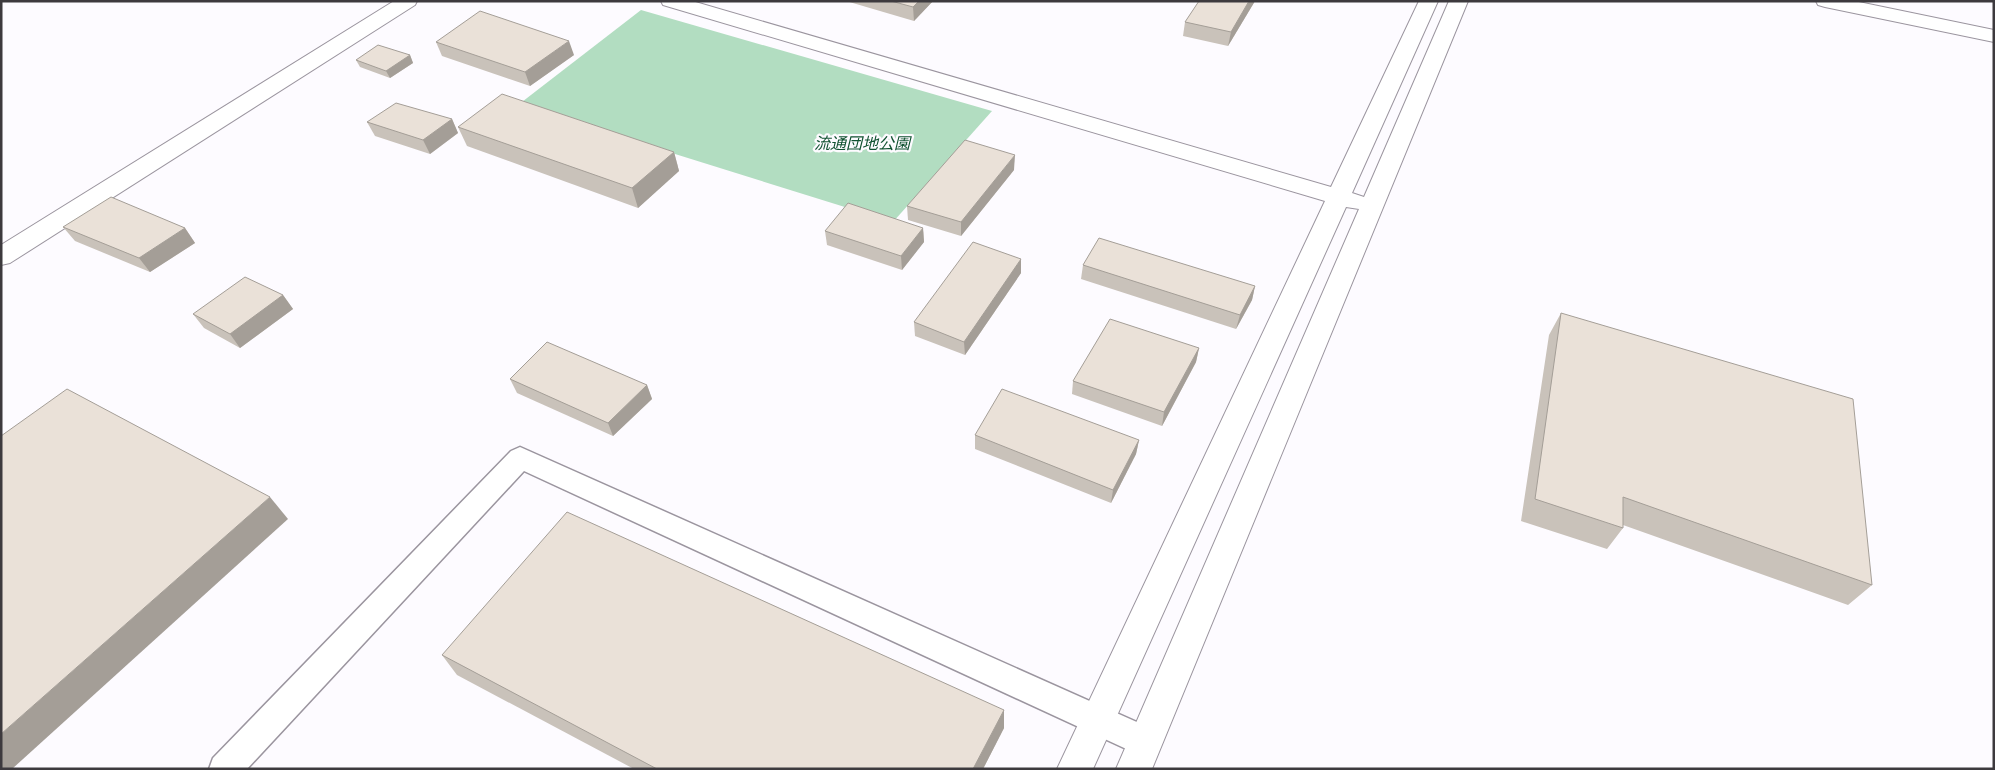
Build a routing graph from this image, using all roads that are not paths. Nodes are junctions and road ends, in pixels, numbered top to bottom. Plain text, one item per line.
1 (408, 1) edge
2 (670, 1) edge
3 (1429, 1) edge
4 (1459, 1) edge
5 (1825, 1) edge
6 (1994, 36) edge
7 (1339, 197) junction
8 (1372, 207) junction
9 (1, 257) edge
10 (1097, 720) junction
11 (1146, 742) junction
12 (225, 769) edge
13 (1075, 769) edge
14 (1134, 769) edge

1 - 9 street
2 - 7 street
3 - 7 street
4 - 8 street
5 - 6 street
7 - 8 street
7 - 10 street
8 - 11 street
10 - 11 lane
10 - 12 lane
10 - 13 street
11 - 14 street

